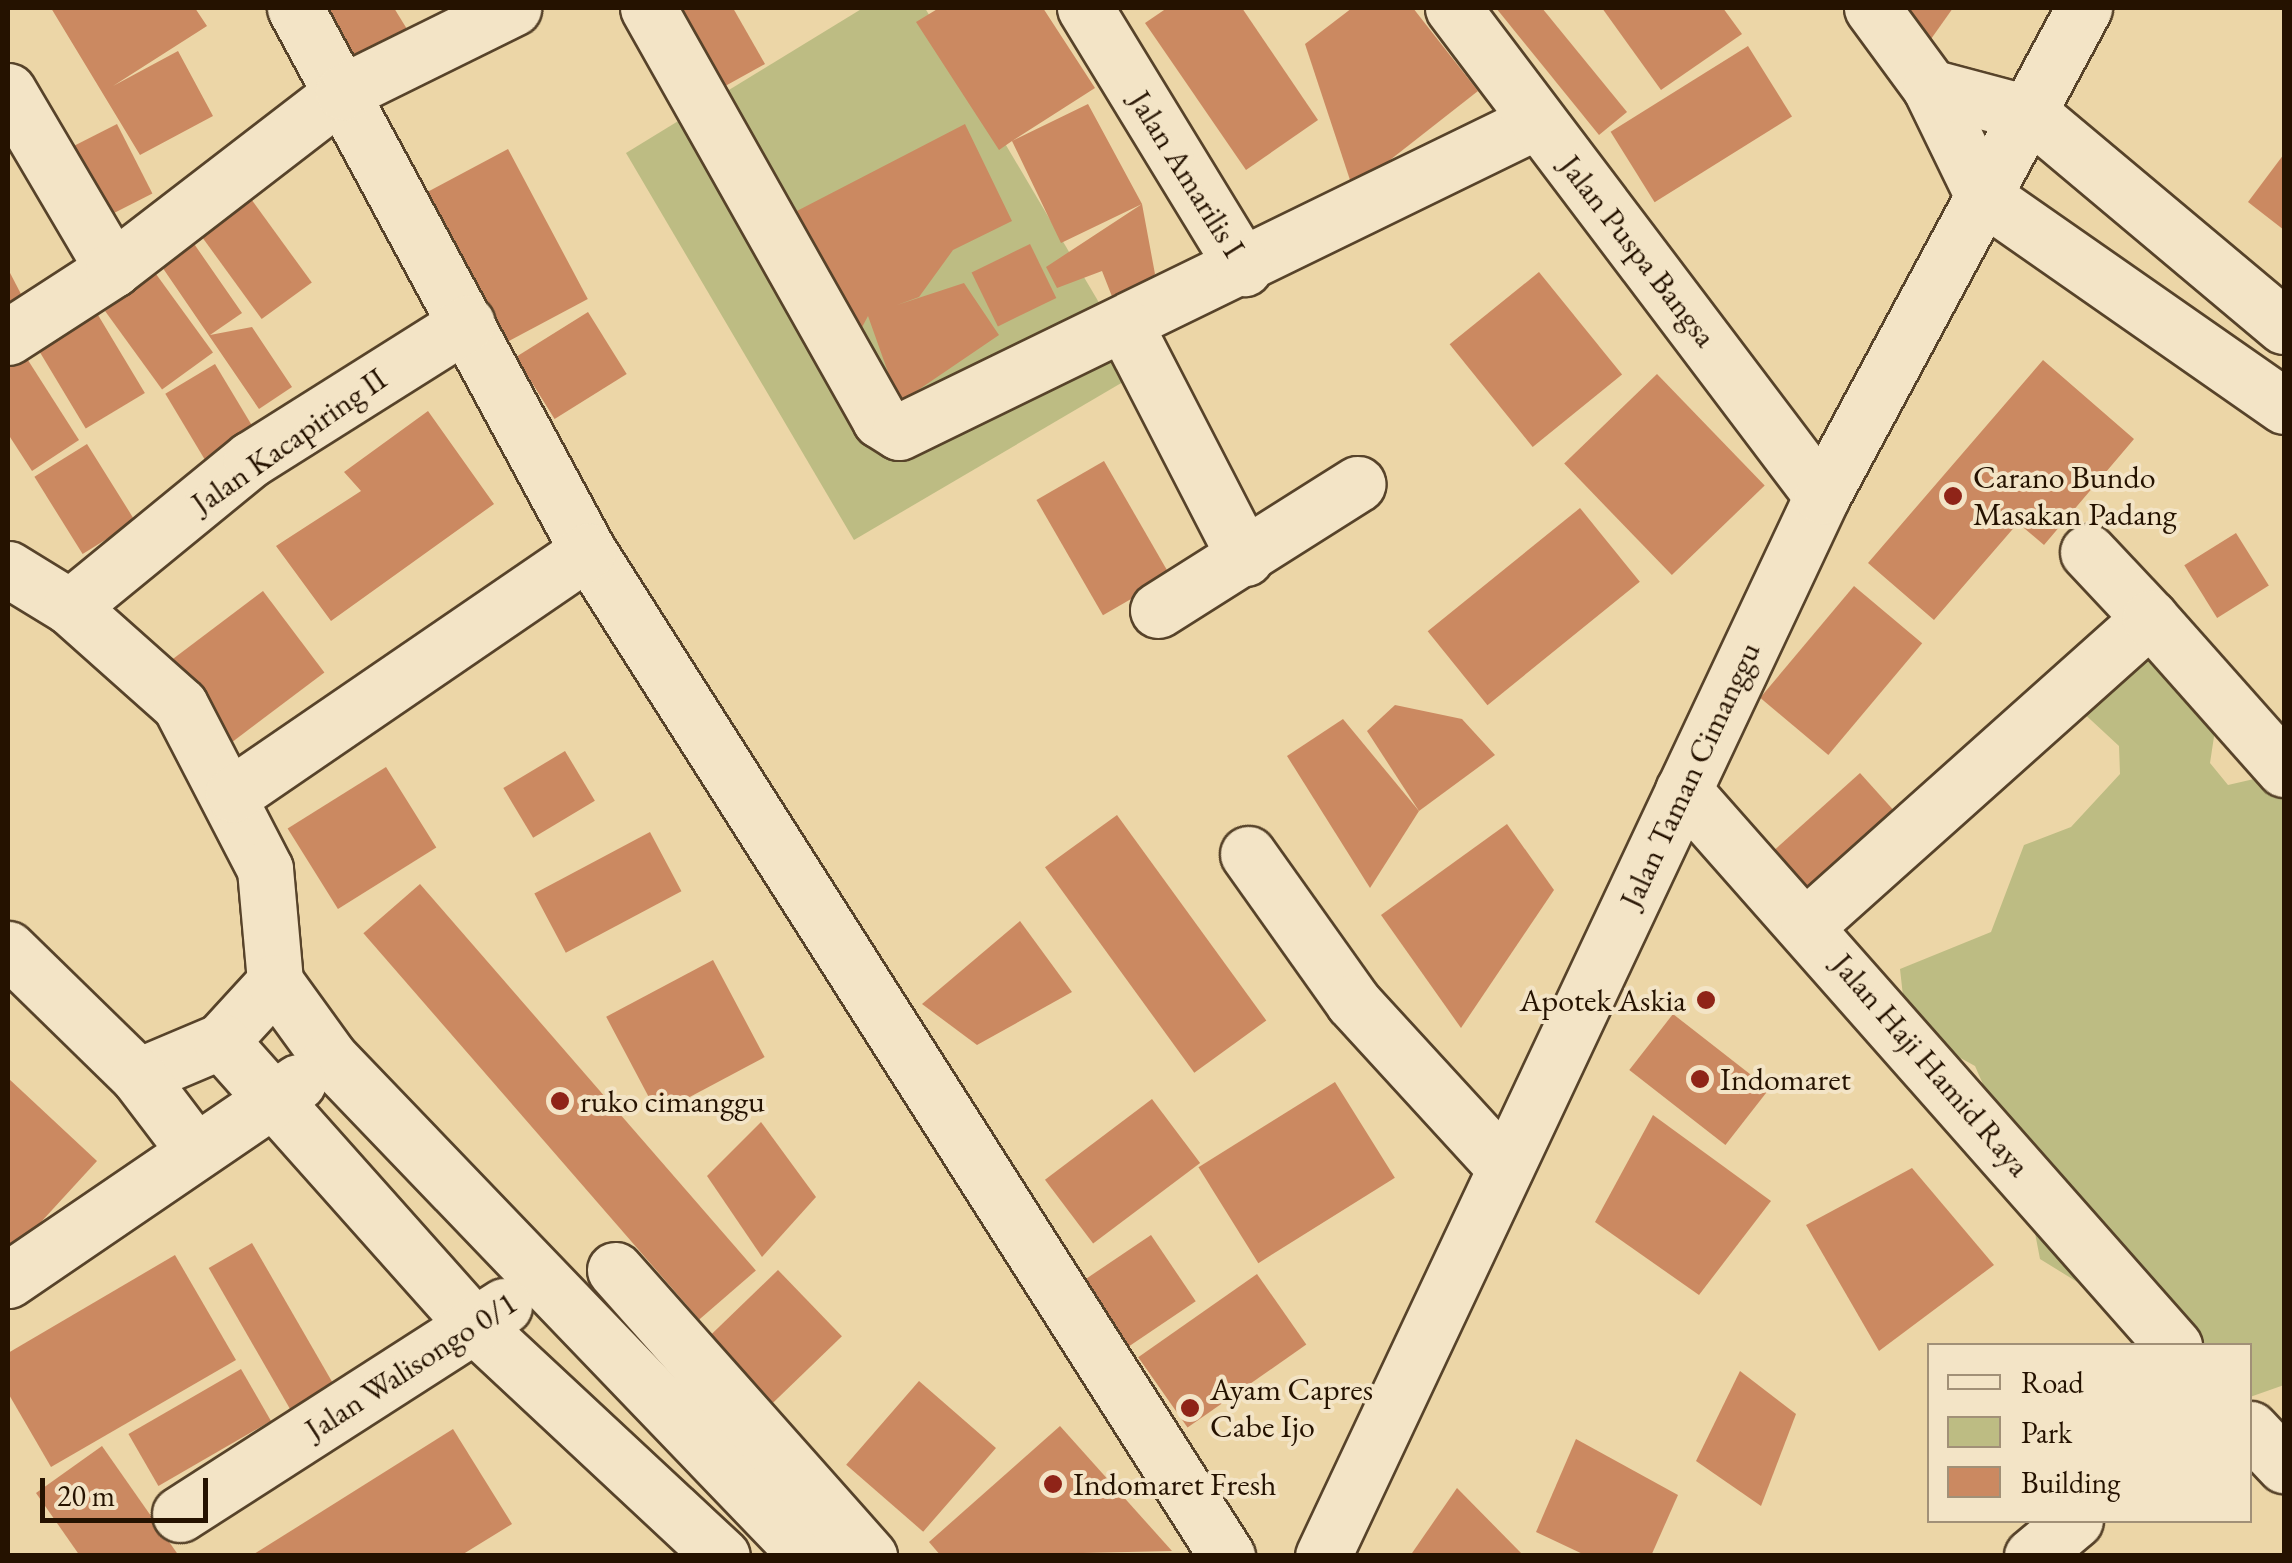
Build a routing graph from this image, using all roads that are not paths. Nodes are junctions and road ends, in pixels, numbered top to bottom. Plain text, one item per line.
1 (295, 8) edge
2 (514, 8) edge
3 (648, 8) edge
4 (1085, 8) edge
5 (1454, 8) edge
6 (1872, 8) edge
7 (2084, 8) edge
8 (1930, 87) junction
9 (8, 91) edge
10 (343, 92) junction
11 (2031, 114) junction
12 (1537, 121) junction
13 (1983, 196) junction
14 (1244, 268) junction
15 (113, 269) junction
16 (468, 323) junction
17 (1126, 326) junction
18 (2284, 326) edge
19 (8, 338) edge
20 (2284, 406) edge
21 (1356, 484) dead end
22 (1822, 496) junction
23 (588, 551) junction
24 (2088, 552) dead end
25 (1245, 558) junction
26 (8, 569) edge
27 (70, 607) junction
28 (1158, 610) dead end
29 (2150, 618) junction
30 (2284, 769) edge
31 (1683, 790) junction
32 (232, 794) junction
33 (1248, 854) dead end
34 (1808, 924) junction
35 (8, 950) edge
36 (275, 982) junction
37 (222, 1041) junction
38 (330, 1058) junction
39 (138, 1076) junction
40 (269, 1104) junction
41 (195, 1151) junction
42 (1505, 1168) junction
43 (615, 1270) dead end
44 (8, 1280) edge
45 (540, 1282) junction
46 (474, 1325) junction
47 (2171, 1343) edge
48 (2252, 1432) edge
49 (2284, 1465) edge
50 (180, 1514) dead end
51 (2071, 1523) edge
52 (791, 1536) edge
53 (1212, 1551) edge
54 (722, 1556) edge
55 (737, 1556) edge
56 (869, 1556) edge
57 (1323, 1556) edge
58 (2032, 1556) edge

1 - 10 street
2 - 10 street
3 - 17 street
4 - 14 street, Jalan Amarilis I
5 - 12 street, Jalan Puspa Bangsa
6 - 8 street
7 - 11 street, Jalan Taman Cimanggu
8 - 11 street
8 - 13 street
9 - 15 street
10 - 15 street
10 - 16 street
11 - 13 street, Jalan Taman Cimanggu
11 - 18 street
12 - 14 street, Jalan Amarilis I
12 - 22 street, Jalan Puspa Bangsa
13 - 20 street
13 - 22 street, Jalan Taman Cimanggu
14 - 17 street
15 - 19 street
16 - 23 street
16 - 27 street, Jalan Kacapiring II
17 - 25 street
21 - 25 street
22 - 31 street, Jalan Taman Cimanggu
23 - 32 street
23 - 53 street
24 - 29 street
25 - 28 street
26 - 27 street
27 - 32 street
29 - 30 street
29 - 34 street
31 - 34 street, Jalan Haji Hamid Raya
31 - 42 street, Jalan Taman Cimanggu
32 - 36 street
33 - 42 street
34 - 47 street, Jalan Haji Hamid Raya
35 - 39 street
36 - 37 street
36 - 38 street
37 - 39 street
37 - 40 street
38 - 40 street
38 - 45 street
39 - 41 street
40 - 41 street
40 - 46 street
41 - 44 street
42 - 57 street, Jalan Taman Cimanggu
43 - 56 street
45 - 46 street, Jalan Walisongo 0/1
45 - 52 street
46 - 50 street, Jalan Walisongo 0/1
46 - 54 street
48 - 49 street
51 - 58 street
52 - 55 street

